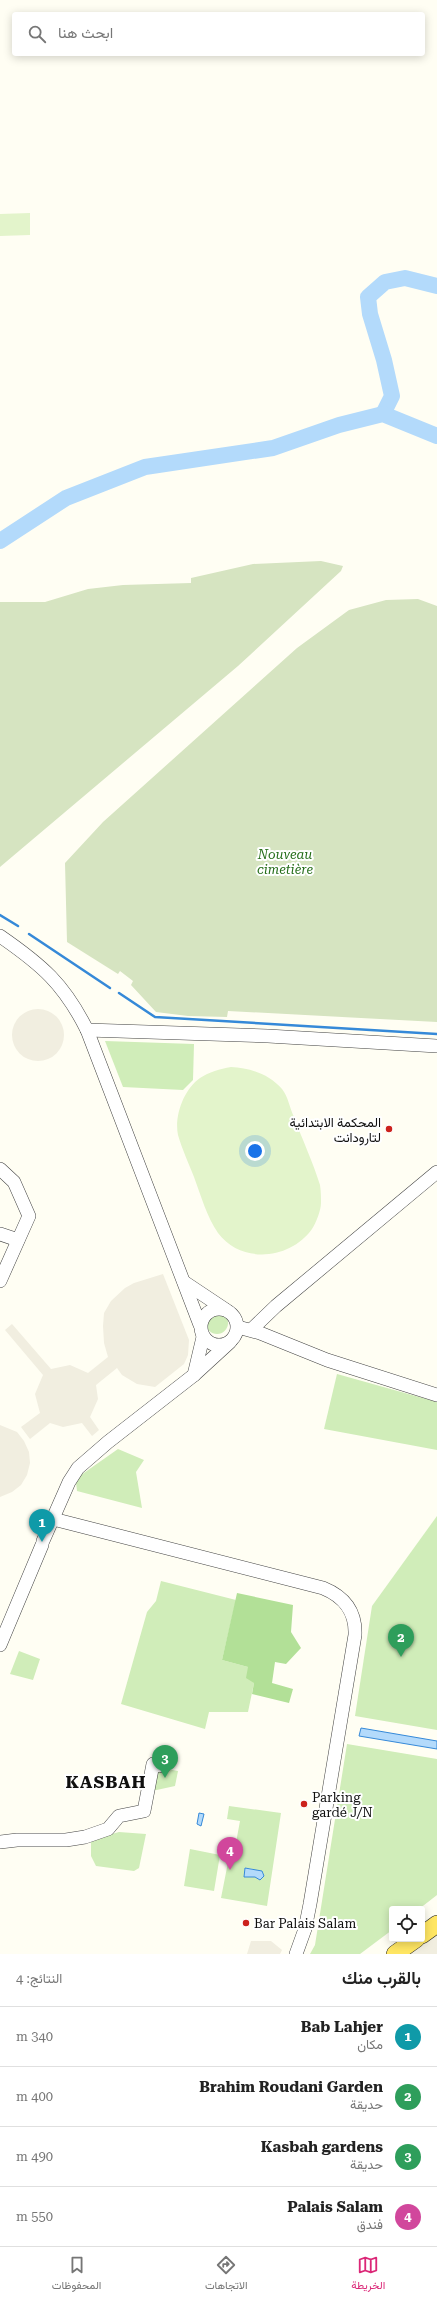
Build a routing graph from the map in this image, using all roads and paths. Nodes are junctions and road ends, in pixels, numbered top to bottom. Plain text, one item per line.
1 (0, 936) edge
2 (87, 1030) junction
3 (437, 1046) edge
4 (0, 1170) edge
5 (437, 1172) edge
6 (0, 1234) edge
7 (18, 1240) junction
8 (0, 1281) edge
9 (184, 1282) junction
10 (227, 1311) junction
11 (238, 1327) junction
12 (251, 1330) junction
13 (202, 1331) junction
14 (230, 1342) junction
15 (194, 1375) junction
16 (437, 1394) edge
17 (53, 1519) junction
18 (0, 1645) edge
19 (164, 1766) dead end
20 (0, 1842) edge
21 (437, 1924) edge
22 (425, 1933) edge
23 (412, 1942) edge
24 (296, 1954) edge
25 (396, 1954) edge

1 - 2 street
2 - 3 street
2 - 9 street
4 - 7 street
5 - 12 street
6 - 7 street
7 - 8 street
9 - 10 street
9 - 13 street
10 - 11 street
10 - 13 street
11 - 12 street
11 - 14 street
12 - 16 street
13 - 14 street
13 - 15 street
14 - 15 street
15 - 17 street
17 - 18 street
17 - 24 street
19 - 20 street
21 - 22 main road
23 - 25 main road

